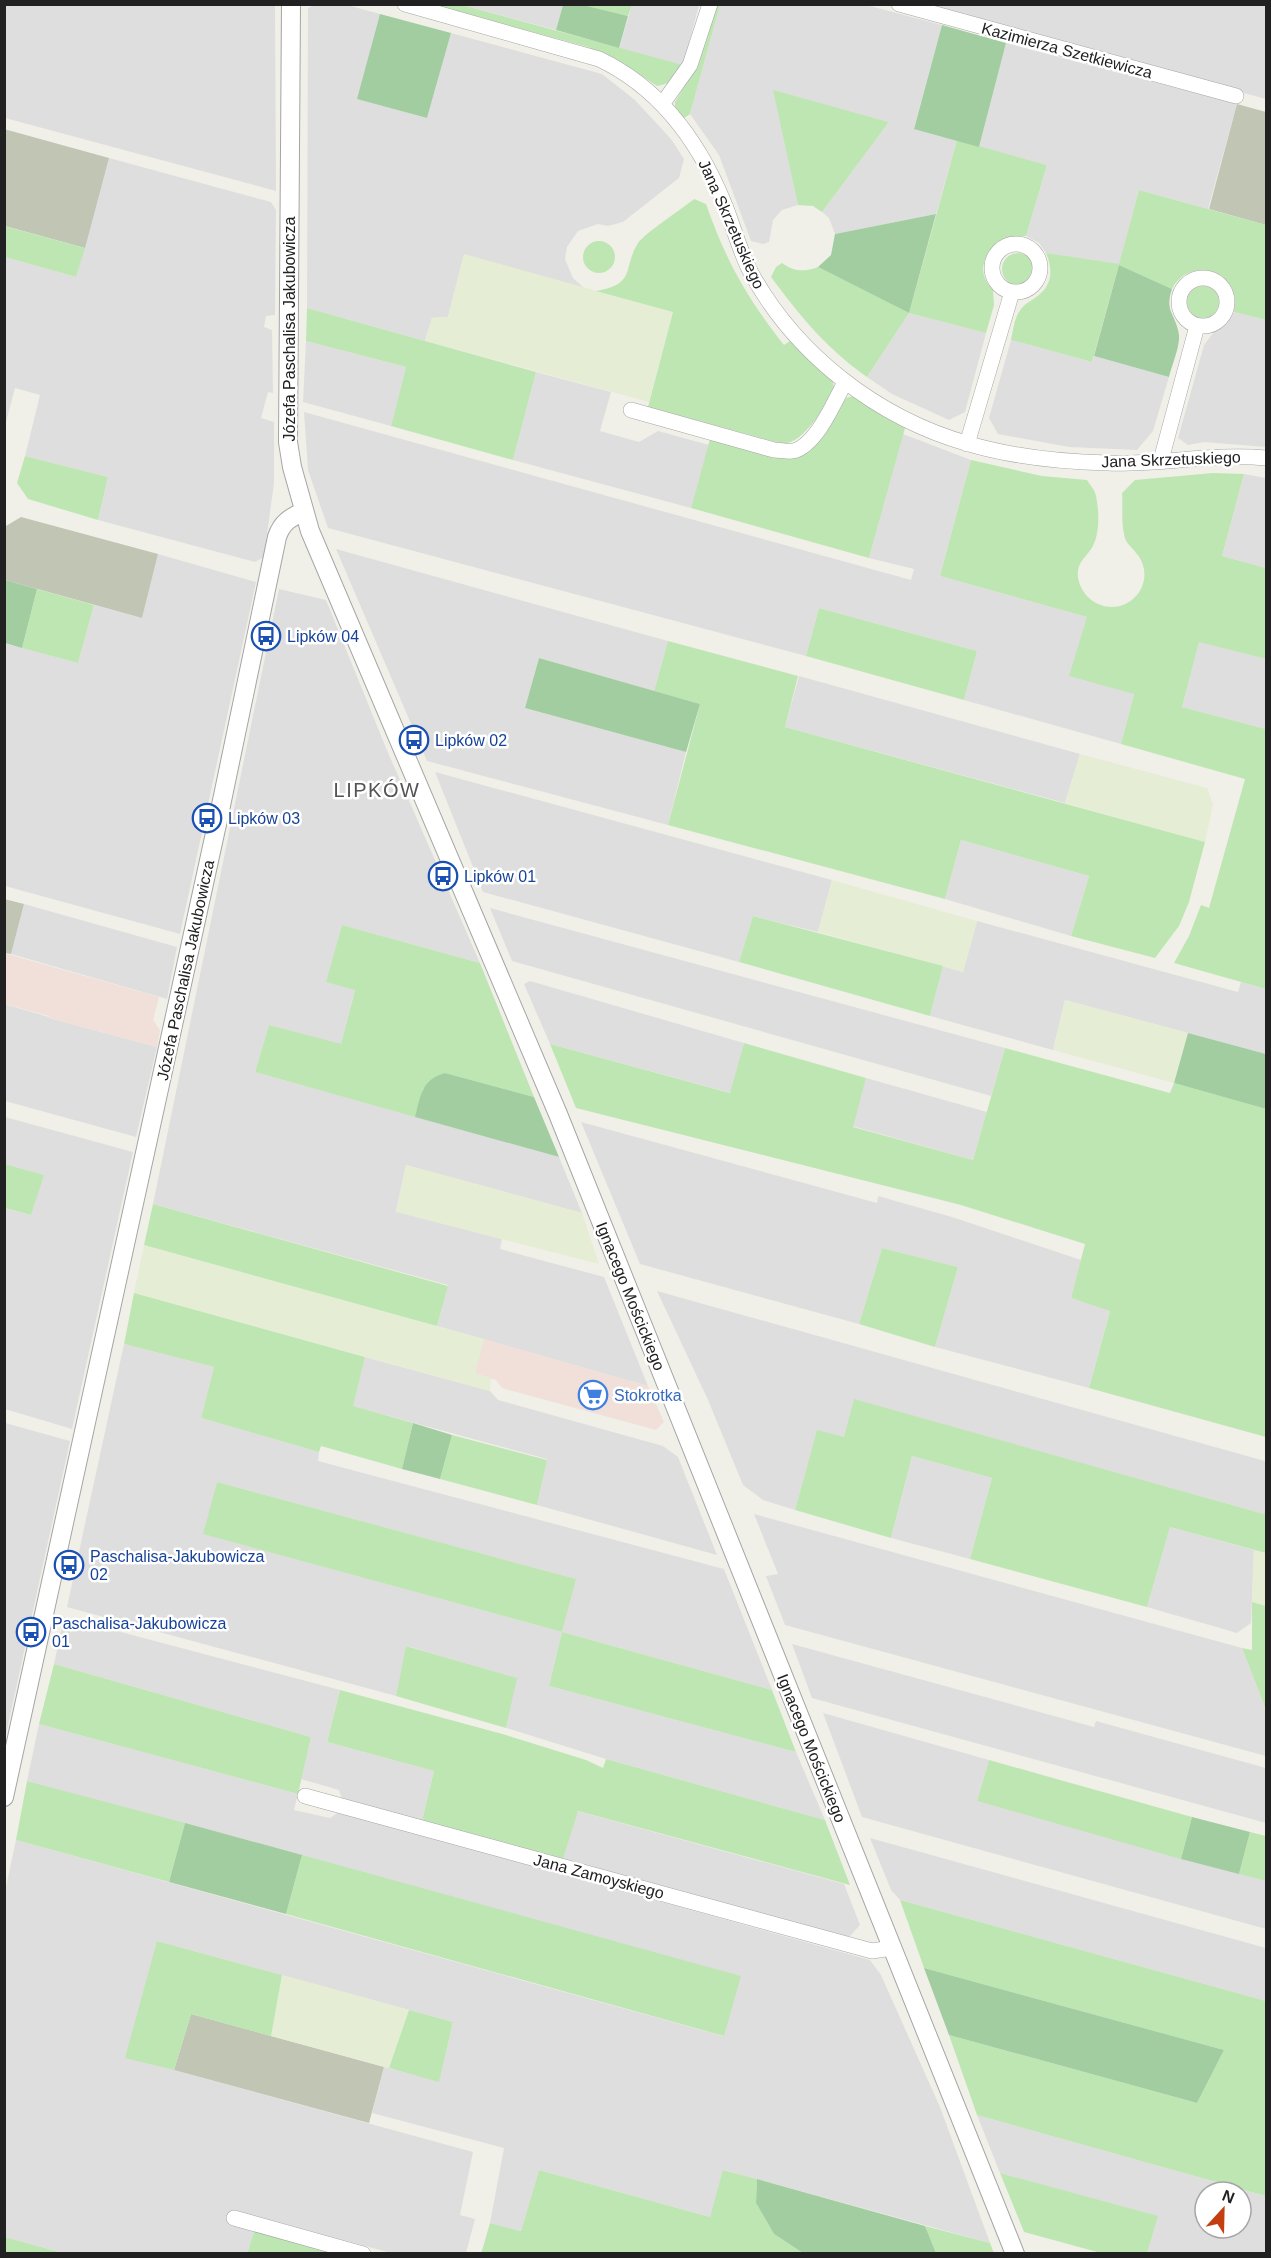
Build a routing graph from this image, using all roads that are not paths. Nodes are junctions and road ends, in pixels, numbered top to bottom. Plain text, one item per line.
1 (291, 4) edge
2 (405, 4) edge
3 (711, 4) edge
4 (898, 4) edge
5 (1236, 96) dead end
6 (663, 103) junction
7 (1012, 292) dead end
8 (1197, 326) dead end
9 (845, 382) junction
10 (631, 410) dead end
11 (967, 444) junction
12 (1266, 458) edge
13 (1161, 460) junction
14 (304, 511) junction
15 (305, 1796) dead end
16 (4, 1797) edge
17 (892, 1948) junction
18 (234, 2218) dead end
19 (363, 2253) edge
20 (1015, 2253) edge

1 - 14 street, Józefa Paschalisa Jakubowicza
2 - 6 street, Jana Skrzetuskiego
3 - 6 street
4 - 5 street, Kazimierza Szetkiewicza
6 - 9 street, Jana Skrzetuskiego
7 - 11 street
8 - 13 street
9 - 10 street
9 - 11 street, Jana Skrzetuskiego
11 - 13 street, Jana Skrzetuskiego
12 - 13 street, Jana Skrzetuskiego
14 - 16 street, Józefa Paschalisa Jakubowicza
14 - 17 street, Ignacego Mościckiego
15 - 17 street, Jana Zamoyskiego
17 - 20 street, Ignacego Mościckiego
18 - 19 street

